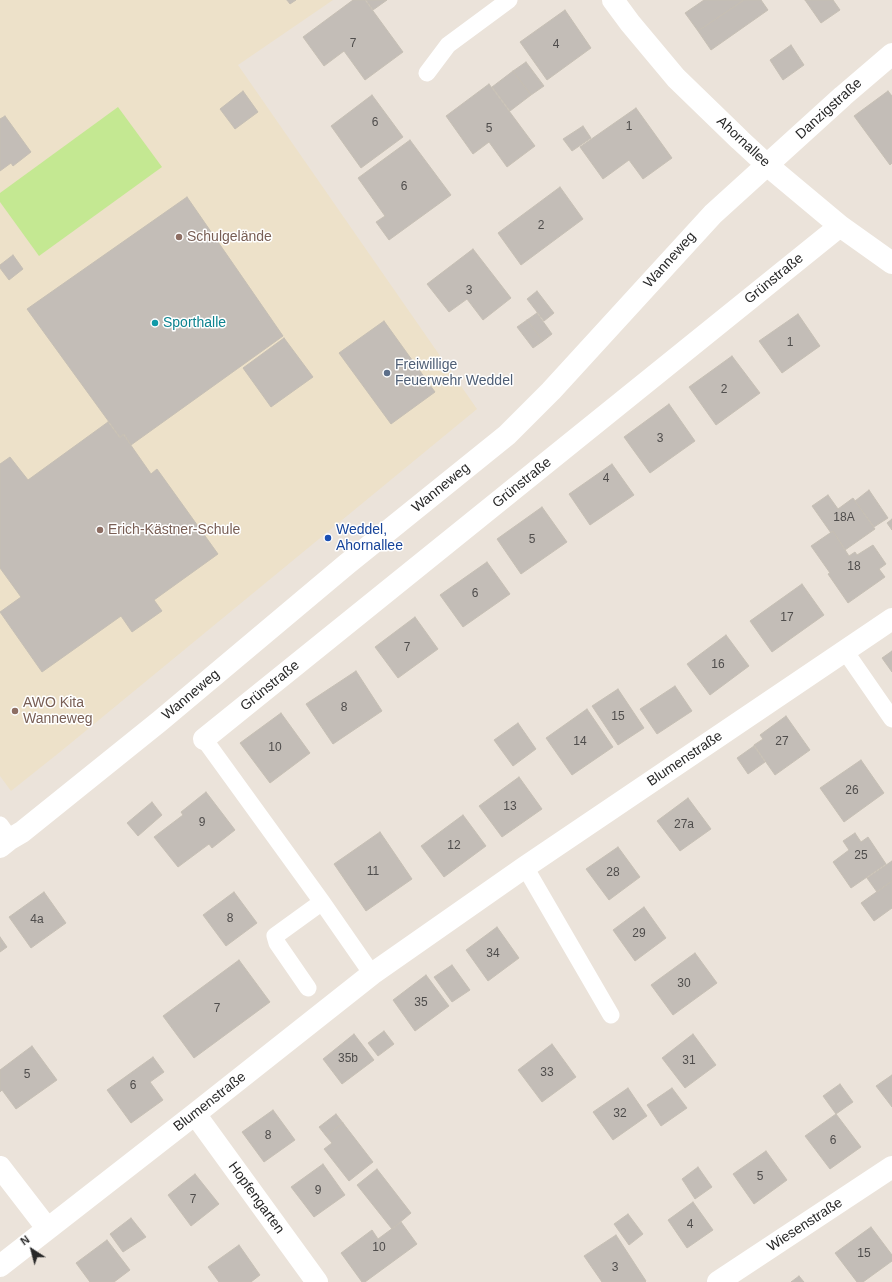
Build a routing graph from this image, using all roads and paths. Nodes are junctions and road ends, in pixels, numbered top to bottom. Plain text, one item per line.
1 (509, 0) edge
2 (613, 0) edge
3 (892, 54) edge
4 (427, 73) dead end
5 (767, 165) junction
6 (840, 226) junction
7 (892, 264) edge
8 (892, 619) edge
9 (845, 652) junction
10 (892, 719) edge
11 (204, 739) joint
12 (4, 837) edge
13 (525, 868) junction
14 (322, 902) junction
15 (372, 974) junction
16 (308, 988) dead end
17 (611, 1015) dead end
18 (196, 1114) junction
19 (0, 1167) edge
20 (892, 1167) edge
21 (46, 1228) junction
22 (0, 1266) edge
23 (317, 1282) edge
24 (718, 1282) edge

1 - 4 lane
2 - 5 street, Ahornallee
3 - 5 street, Danzigstraße
5 - 6 street, Ahornallee
5 - 12 street, Wanneweg
6 - 7 street, Ahornallee
6 - 11 street, Grünstraße
8 - 9 street, Blumenstraße
9 - 10 lane
9 - 13 street, Blumenstraße
11 - 14 lane
13 - 15 street, Blumenstraße
13 - 17 lane
14 - 15 lane
14 - 16 lane
15 - 18 street, Blumenstraße
18 - 21 street, Blumenstraße
18 - 23 street, Hopfengarten
19 - 21 street
20 - 24 street, Wiesenstraße
21 - 22 street, Blumenstraße

